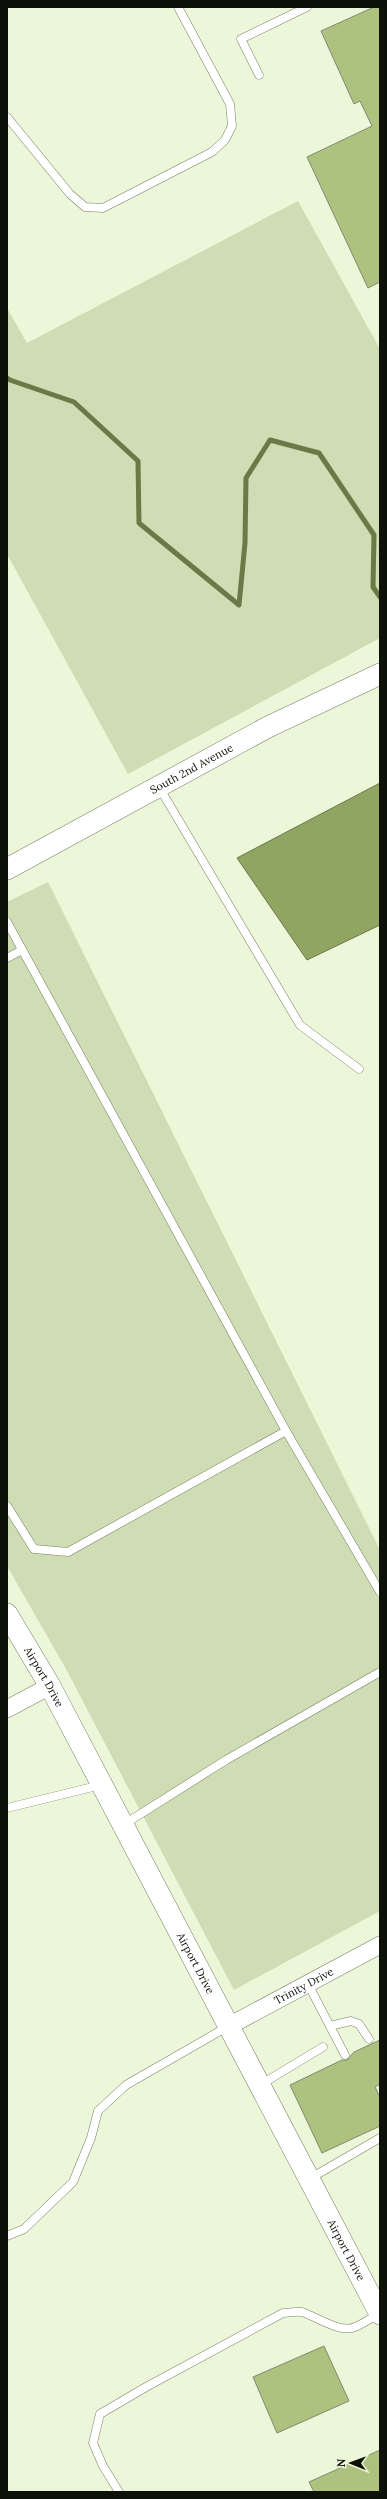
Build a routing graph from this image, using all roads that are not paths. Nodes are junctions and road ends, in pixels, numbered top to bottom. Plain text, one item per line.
1 (178, 7) edge
2 (307, 7) edge
3 (259, 75) dead end
4 (7, 117) edge
5 (380, 674) edge
6 (159, 787) junction
7 (7, 869) edge
8 (7, 922) edge
9 (22, 950) junction
10 (7, 958) edge
11 (359, 1069) dead end
12 (286, 1431) junction
13 (7, 1506) edge
14 (380, 1592) edge
15 (7, 1614) edge
16 (380, 1672) edge
17 (50, 1686) junction
18 (7, 1709) edge
19 (101, 1785) junction
20 (7, 1808) edge
21 (123, 1826) junction
22 (380, 1945) edge
23 (308, 1984) junction
24 (330, 2026) junction
25 (227, 2027) junction
26 (369, 2039) dead end
27 (323, 2047) dead end
28 (345, 2054) dead end
29 (258, 2086) junction
30 (380, 2138) edge
31 (308, 2179) junction
32 (7, 2236) edge
33 (380, 2314) edge
34 (120, 2492) edge

1 - 4 lane
2 - 3 lane
5 - 6 street, South 2nd Avenue
6 - 7 street, South 2nd Avenue
6 - 11 lane
8 - 9 lane
9 - 10 lane
9 - 12 lane
12 - 13 lane
12 - 14 lane
15 - 17 street, Airport Drive
16 - 21 lane
17 - 18 street
17 - 19 street, Airport Drive
19 - 20 lane
19 - 21 street, Airport Drive
21 - 25 street, Airport Drive
22 - 23 street, Trinity Drive
23 - 24 lane
23 - 25 street, Trinity Drive
24 - 26 lane
24 - 28 lane
25 - 29 street, Airport Drive
25 - 32 lane
27 - 29 lane
29 - 31 street, Airport Drive
30 - 31 lane
31 - 33 street, Airport Drive
33 - 34 lane

